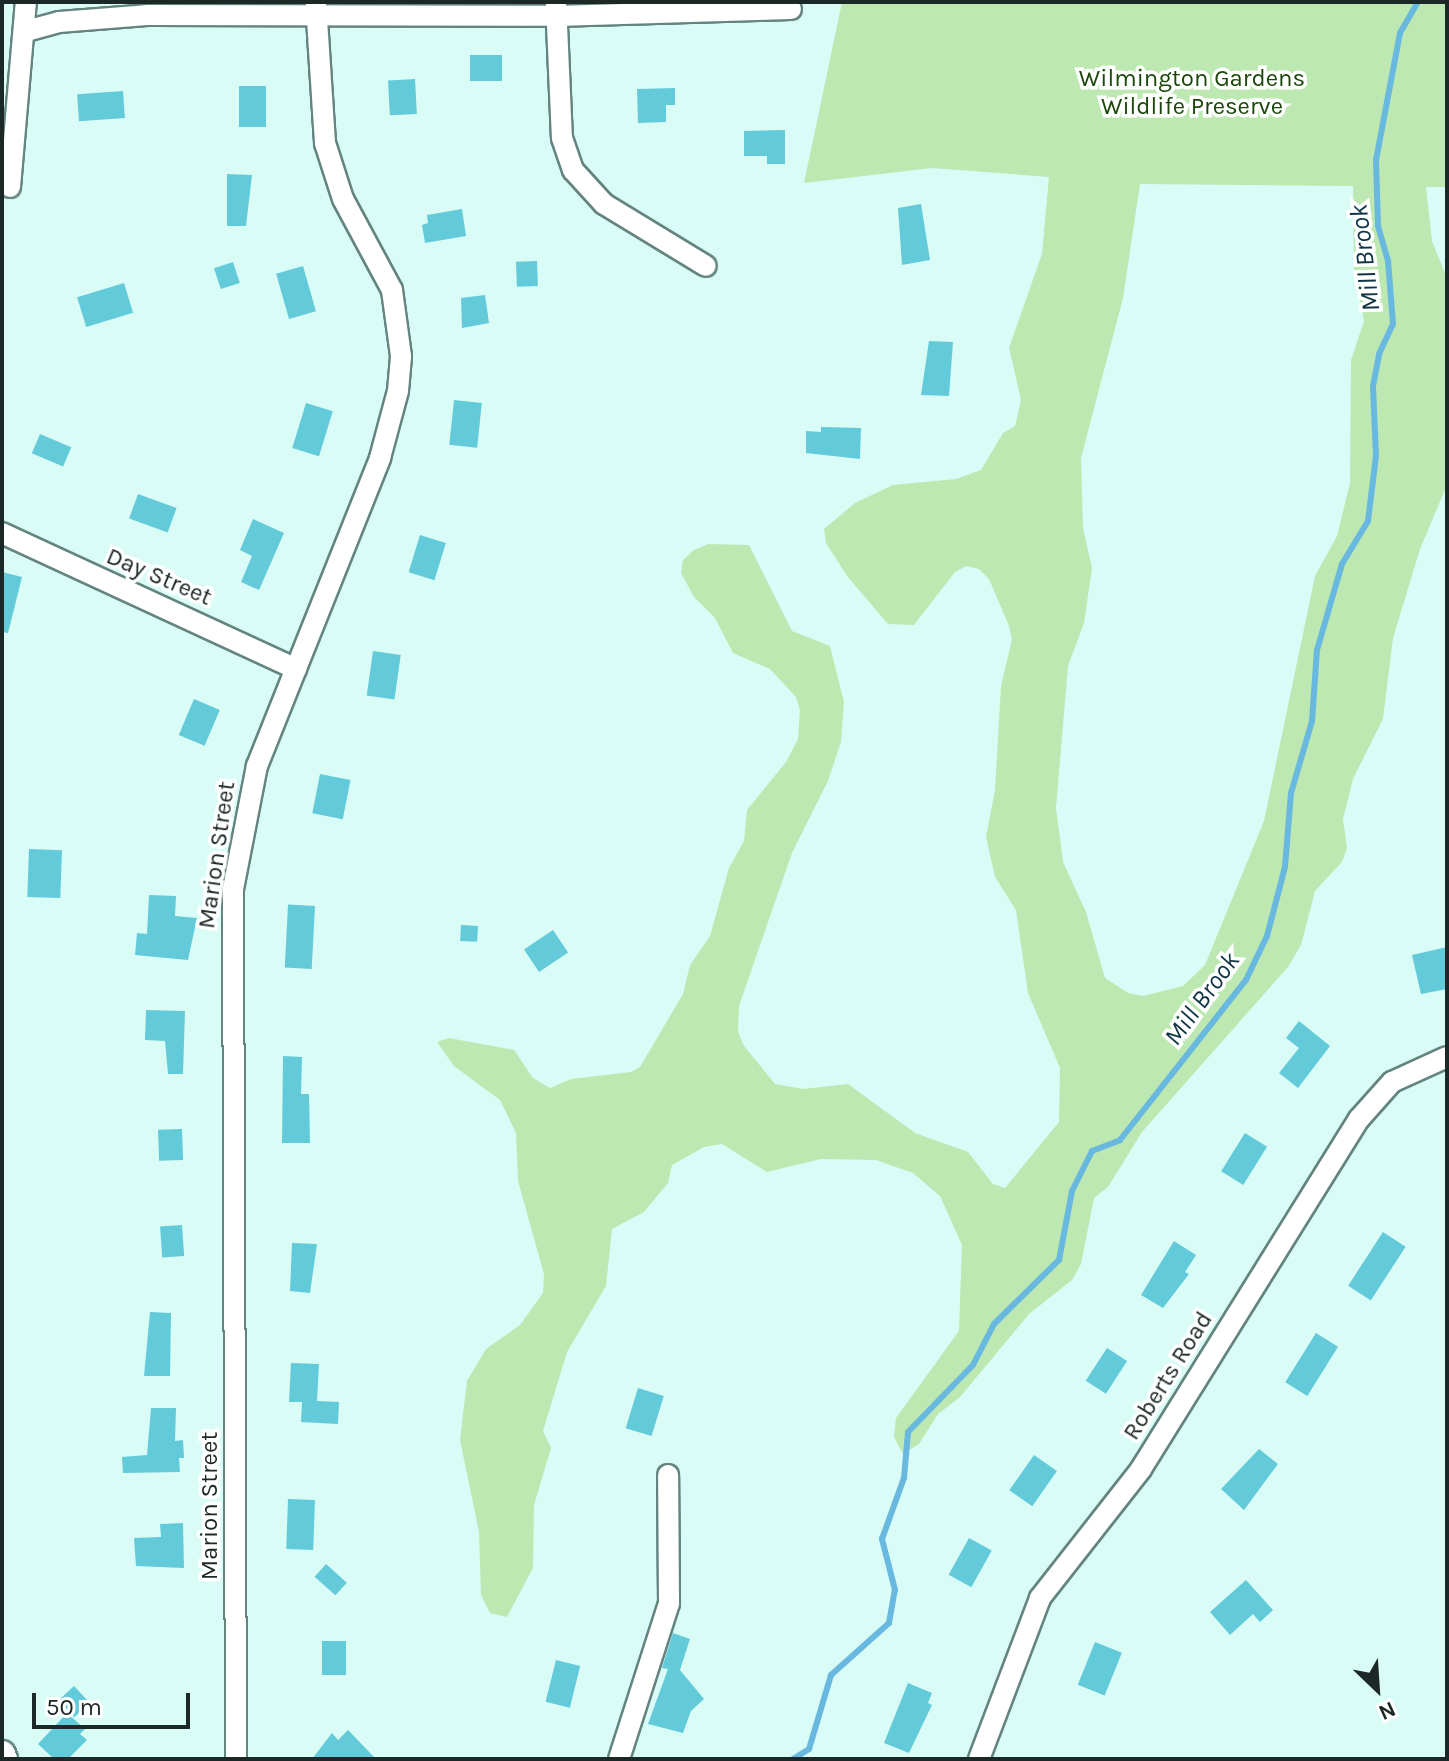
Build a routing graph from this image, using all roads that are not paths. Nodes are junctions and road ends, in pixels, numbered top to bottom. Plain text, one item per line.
1 (26, 2) edge
2 (316, 9) edge
3 (556, 9) edge
4 (791, 9) dead end
5 (26, 31) junction
6 (10, 126) edge
7 (10, 187) dead end
8 (706, 266) dead end
9 (2, 533) edge
10 (296, 669) junction
11 (1447, 1057) edge
12 (668, 1475) dead end
13 (236, 1759) edge
14 (619, 1759) edge
15 (979, 1759) edge

1 - 5 street
2 - 3 street
2 - 5 street
2 - 10 street, Marion Street
3 - 4 street
3 - 8 street
5 - 6 street
6 - 7 street
9 - 10 street, Day Street
10 - 13 street, Marion Street
11 - 15 street, Roberts Road
12 - 14 street

